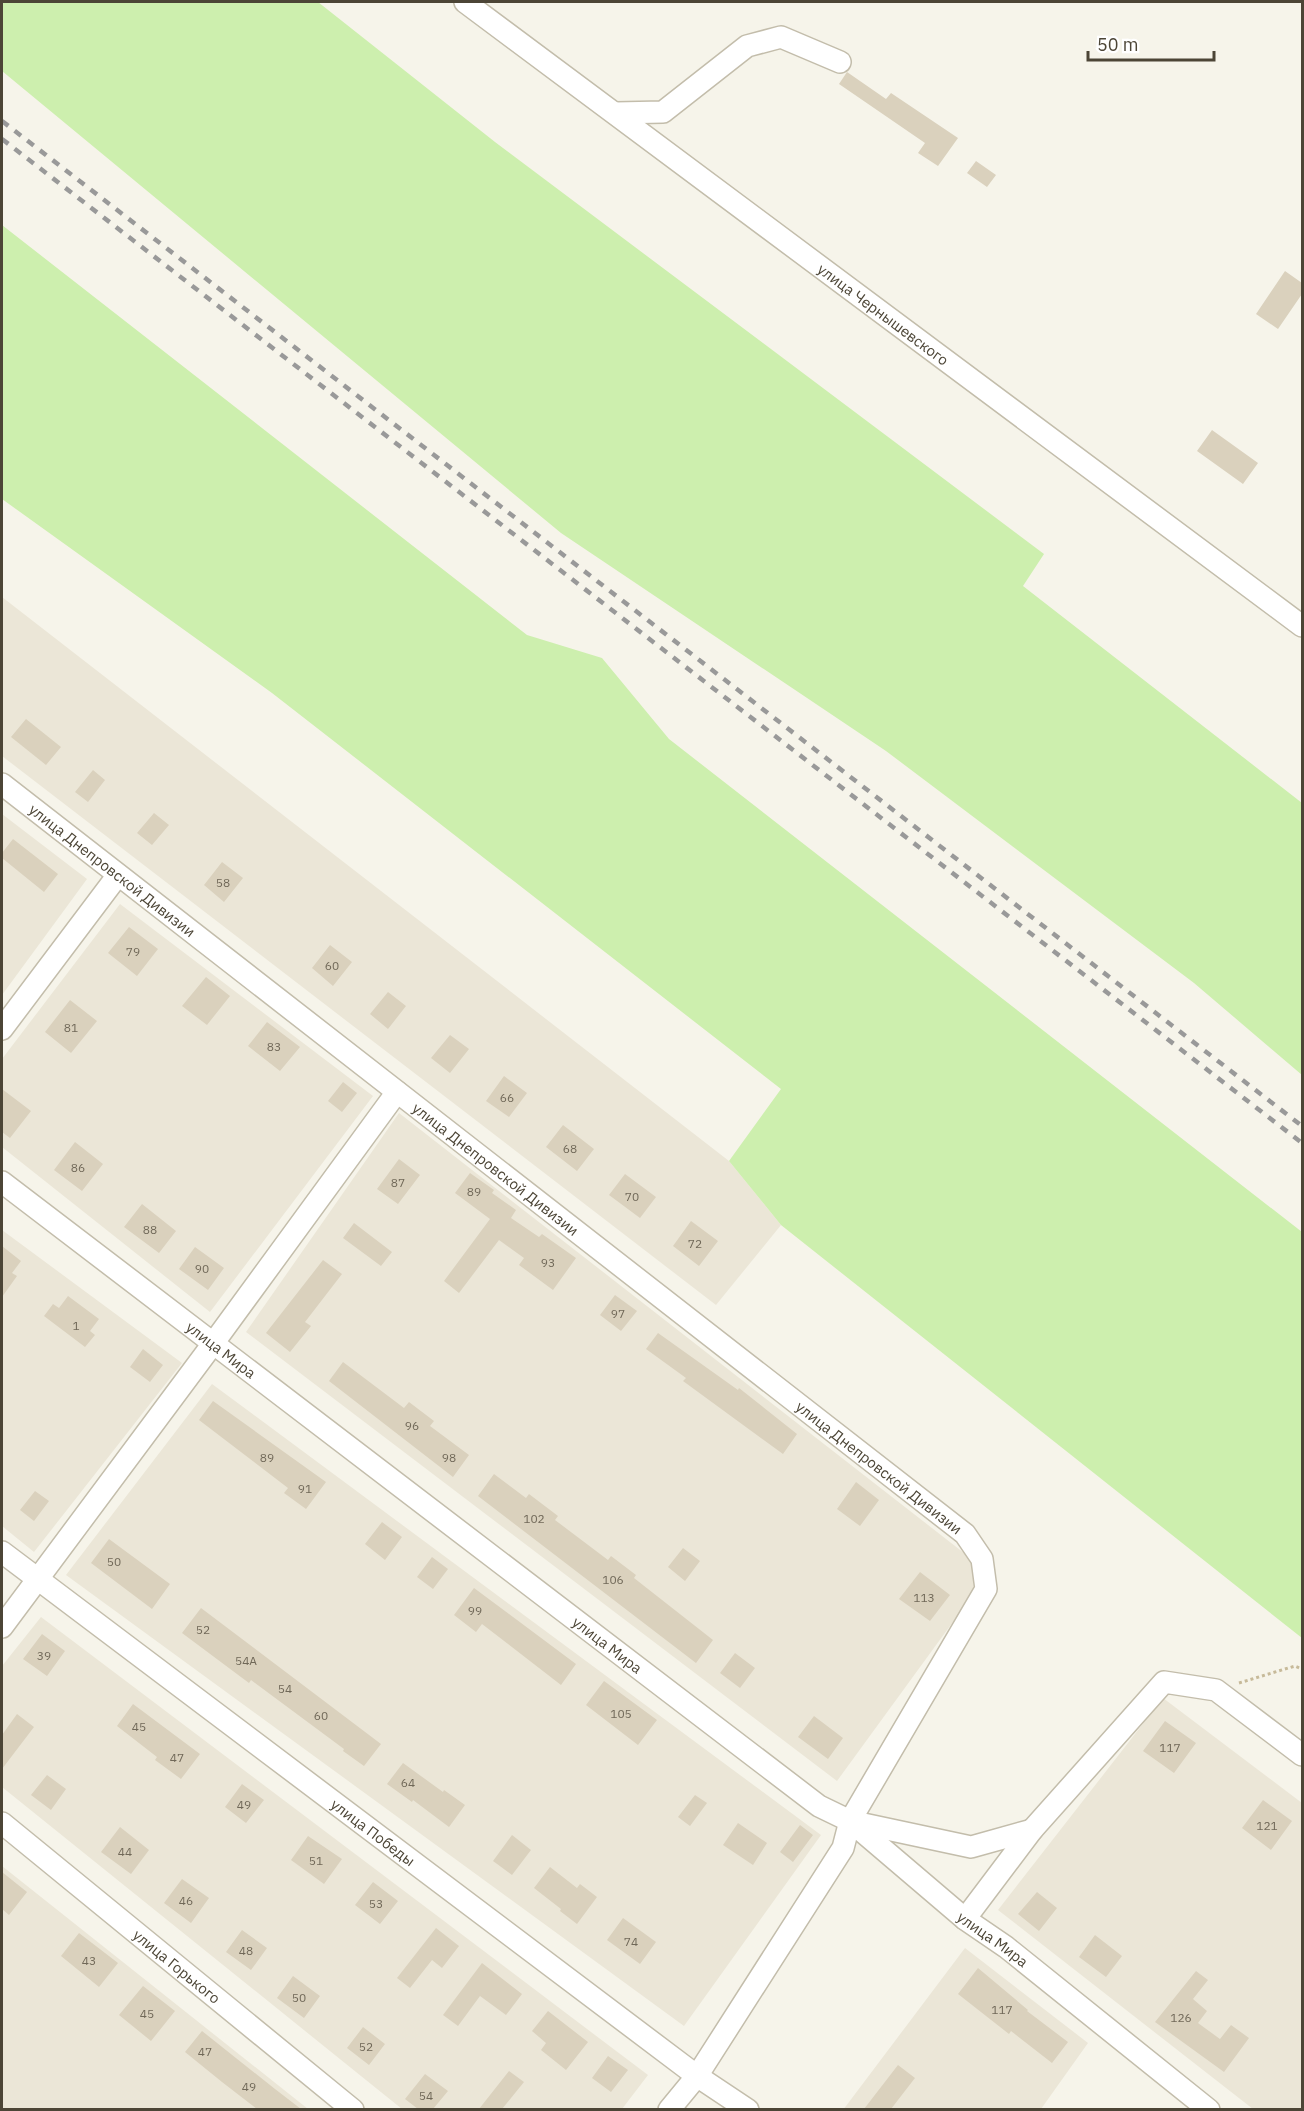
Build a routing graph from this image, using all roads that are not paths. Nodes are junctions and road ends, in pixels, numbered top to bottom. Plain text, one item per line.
1 (465, 2) edge
2 (840, 62) dead end
3 (616, 113) junction
4 (1302, 626) edge
5 (2, 784) edge
6 (118, 875) junction
7 (2, 1029) edge
8 (397, 1092) junction
9 (2, 1182) edge
10 (213, 1345) junction
11 (2, 1552) edge
12 (37, 1580) junction
13 (2, 1627) edge
14 (1302, 1755) edge
15 (850, 1821) junction
16 (2, 1823) edge
17 (1032, 1830) junction
18 (965, 1919) junction
19 (697, 2076) junction
20 (353, 2109) edge
21 (669, 2109) edge
22 (748, 2109) edge
23 (1209, 2109) edge

1 - 3 street, улица Чернышевского
2 - 3 street
3 - 4 street, улица Чернышевского
5 - 6 street, улица Днепровской Дивизии
6 - 7 street
6 - 8 street, улица Днепровской Дивизии
8 - 10 street
8 - 15 street, улица Днепровской Дивизии
9 - 10 street, улица Мира
10 - 12 street
10 - 15 street, улица Мира
11 - 12 street, улица Победы
12 - 13 street
12 - 19 street, улица Победы
14 - 17 street
15 - 17 street
15 - 18 street, улица Мира
15 - 19 street
16 - 20 street, улица Горького
17 - 18 street
18 - 23 street, улица Мира
19 - 21 street
19 - 22 street, улица Победы

